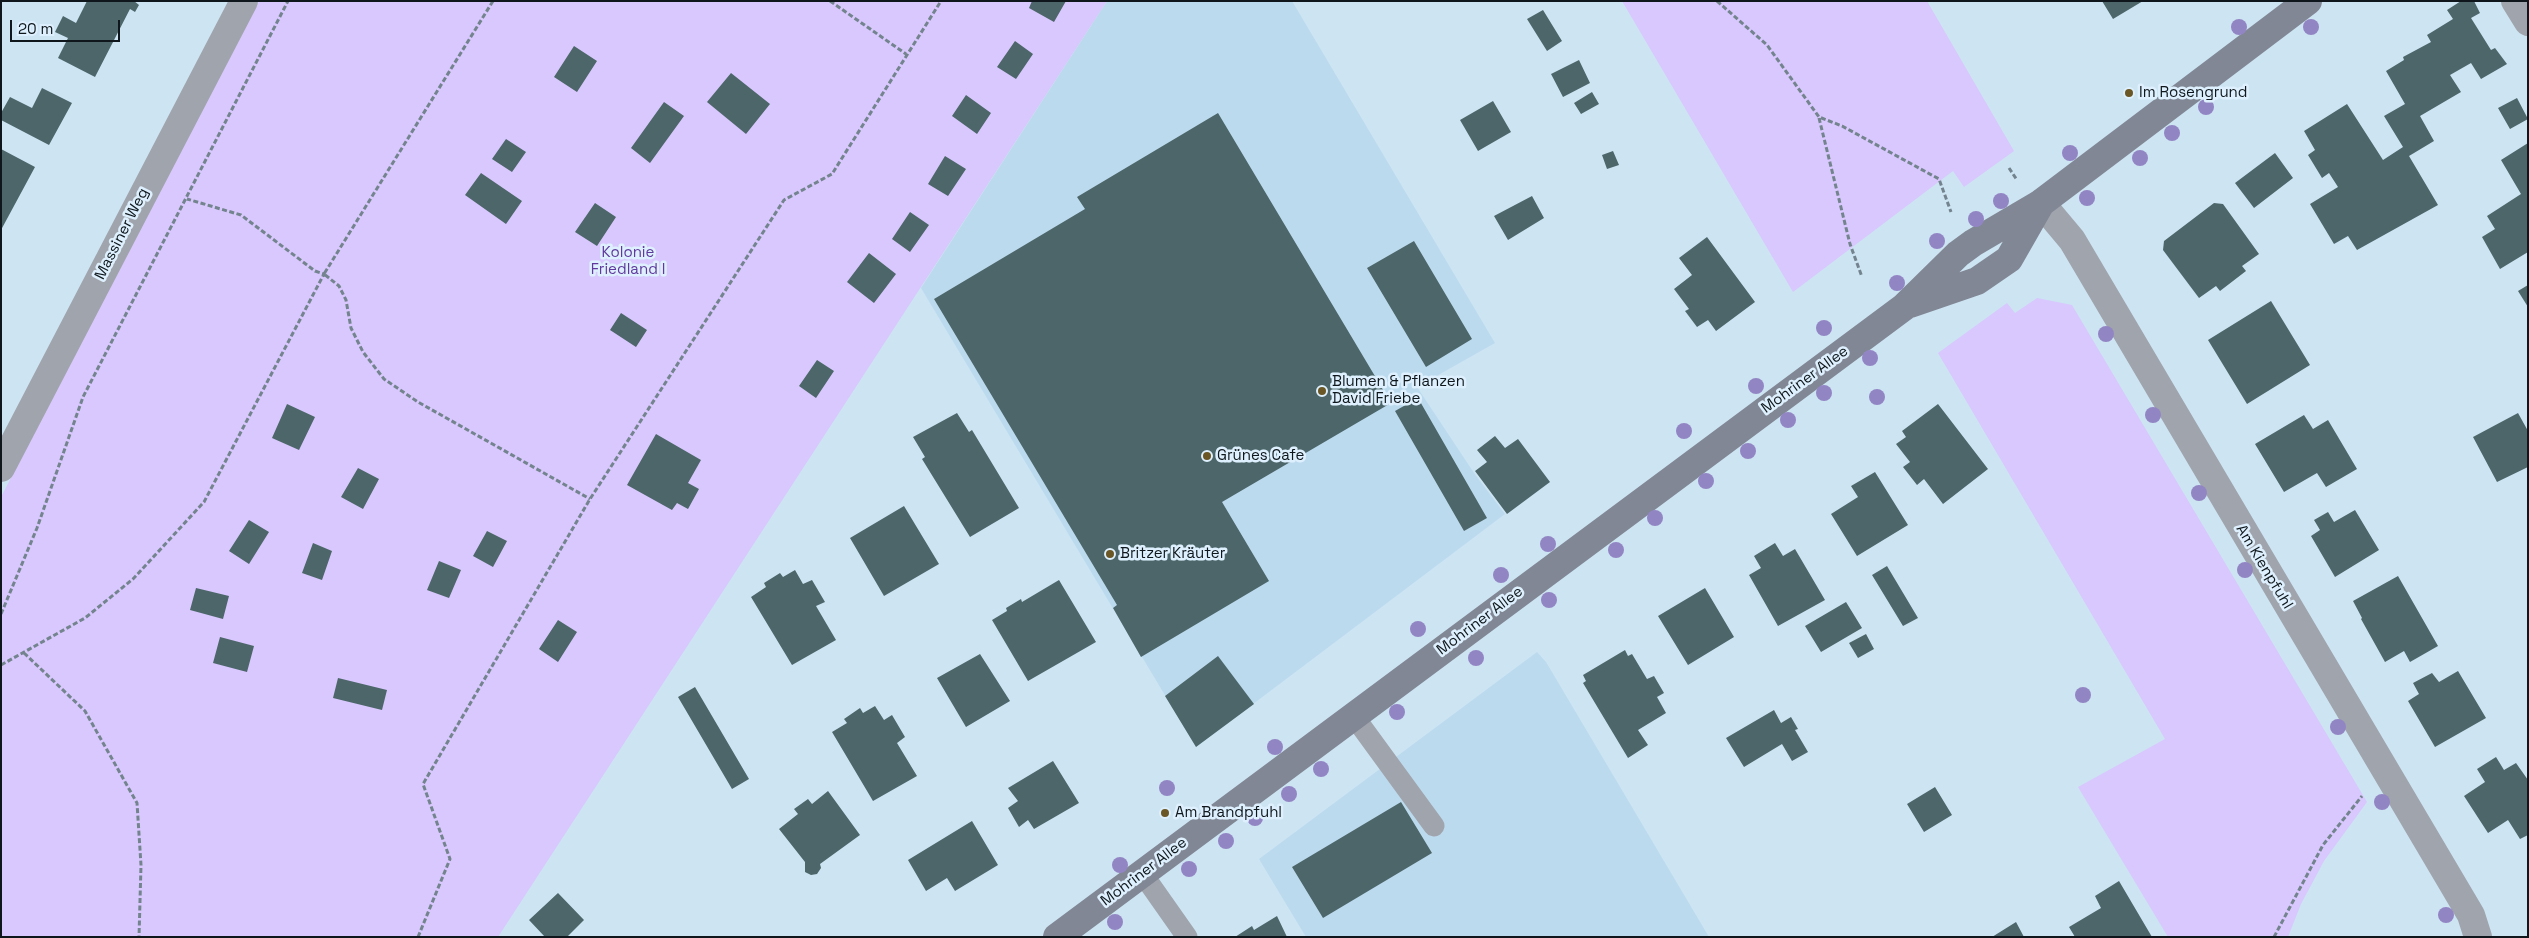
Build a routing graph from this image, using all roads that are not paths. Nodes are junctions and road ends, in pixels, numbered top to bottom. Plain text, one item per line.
1 (244, 1) edge
2 (2308, 1) edge
3 (2515, 1) edge
4 (2528, 22) edge
5 (2041, 203) junction
6 (1, 468) edge
7 (1353, 715) junction
8 (1434, 826) dead end
9 (1142, 873) junction
10 (1058, 937) edge
11 (1187, 937) edge
12 (2478, 937) edge

1 - 6 street, Massiner Weg
2 - 5 main road, Mohriner Allee
3 - 4 street
5 - 7 main road, Mohriner Allee
5 - 12 street, Am Kienpfuhl
7 - 8 lane
7 - 9 main road, Mohriner Allee
9 - 10 main road, Mohriner Allee
9 - 11 lane

